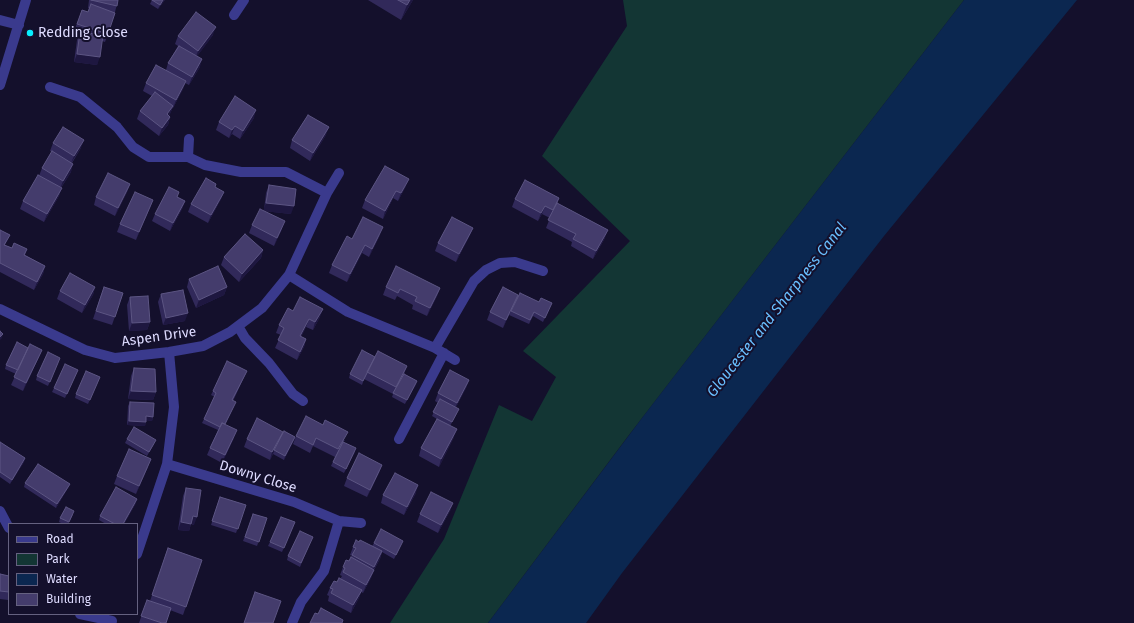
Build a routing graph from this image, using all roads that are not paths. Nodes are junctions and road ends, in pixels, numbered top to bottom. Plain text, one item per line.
1 (26, 0) edge
2 (244, 0) edge
3 (234, 15) dead end
4 (0, 20) edge
5 (19, 25) junction
6 (0, 85) edge
7 (50, 87) dead end
8 (189, 139) dead end
9 (188, 157) junction
10 (338, 173) dead end
11 (327, 193) junction
12 (543, 271) dead end
13 (289, 275) junction
14 (0, 309) edge
15 (238, 326) junction
16 (439, 351) junction
17 (169, 352) junction
18 (456, 360) dead end
19 (303, 401) dead end
20 (400, 439) dead end
21 (167, 464) junction
22 (0, 511) edge
23 (339, 521) junction
24 (362, 523) dead end
25 (8, 526) edge
26 (138, 551) edge
27 (87, 615) edge
28 (113, 619) edge
29 (292, 623) edge

1 - 5 street
2 - 3 street
4 - 5 street
5 - 6 street
7 - 9 street
8 - 9 street
9 - 11 street
10 - 11 street, Aspen Drive
11 - 13 street, Aspen Drive
12 - 16 street
13 - 15 street, Aspen Drive
13 - 16 street
14 - 17 street, Aspen Drive
15 - 17 street, Aspen Drive
15 - 19 street
16 - 18 street
16 - 20 street
17 - 21 street
21 - 23 street, Downy Close
21 - 26 street
22 - 25 street
23 - 24 street, Downy Close
23 - 29 street
27 - 28 street

